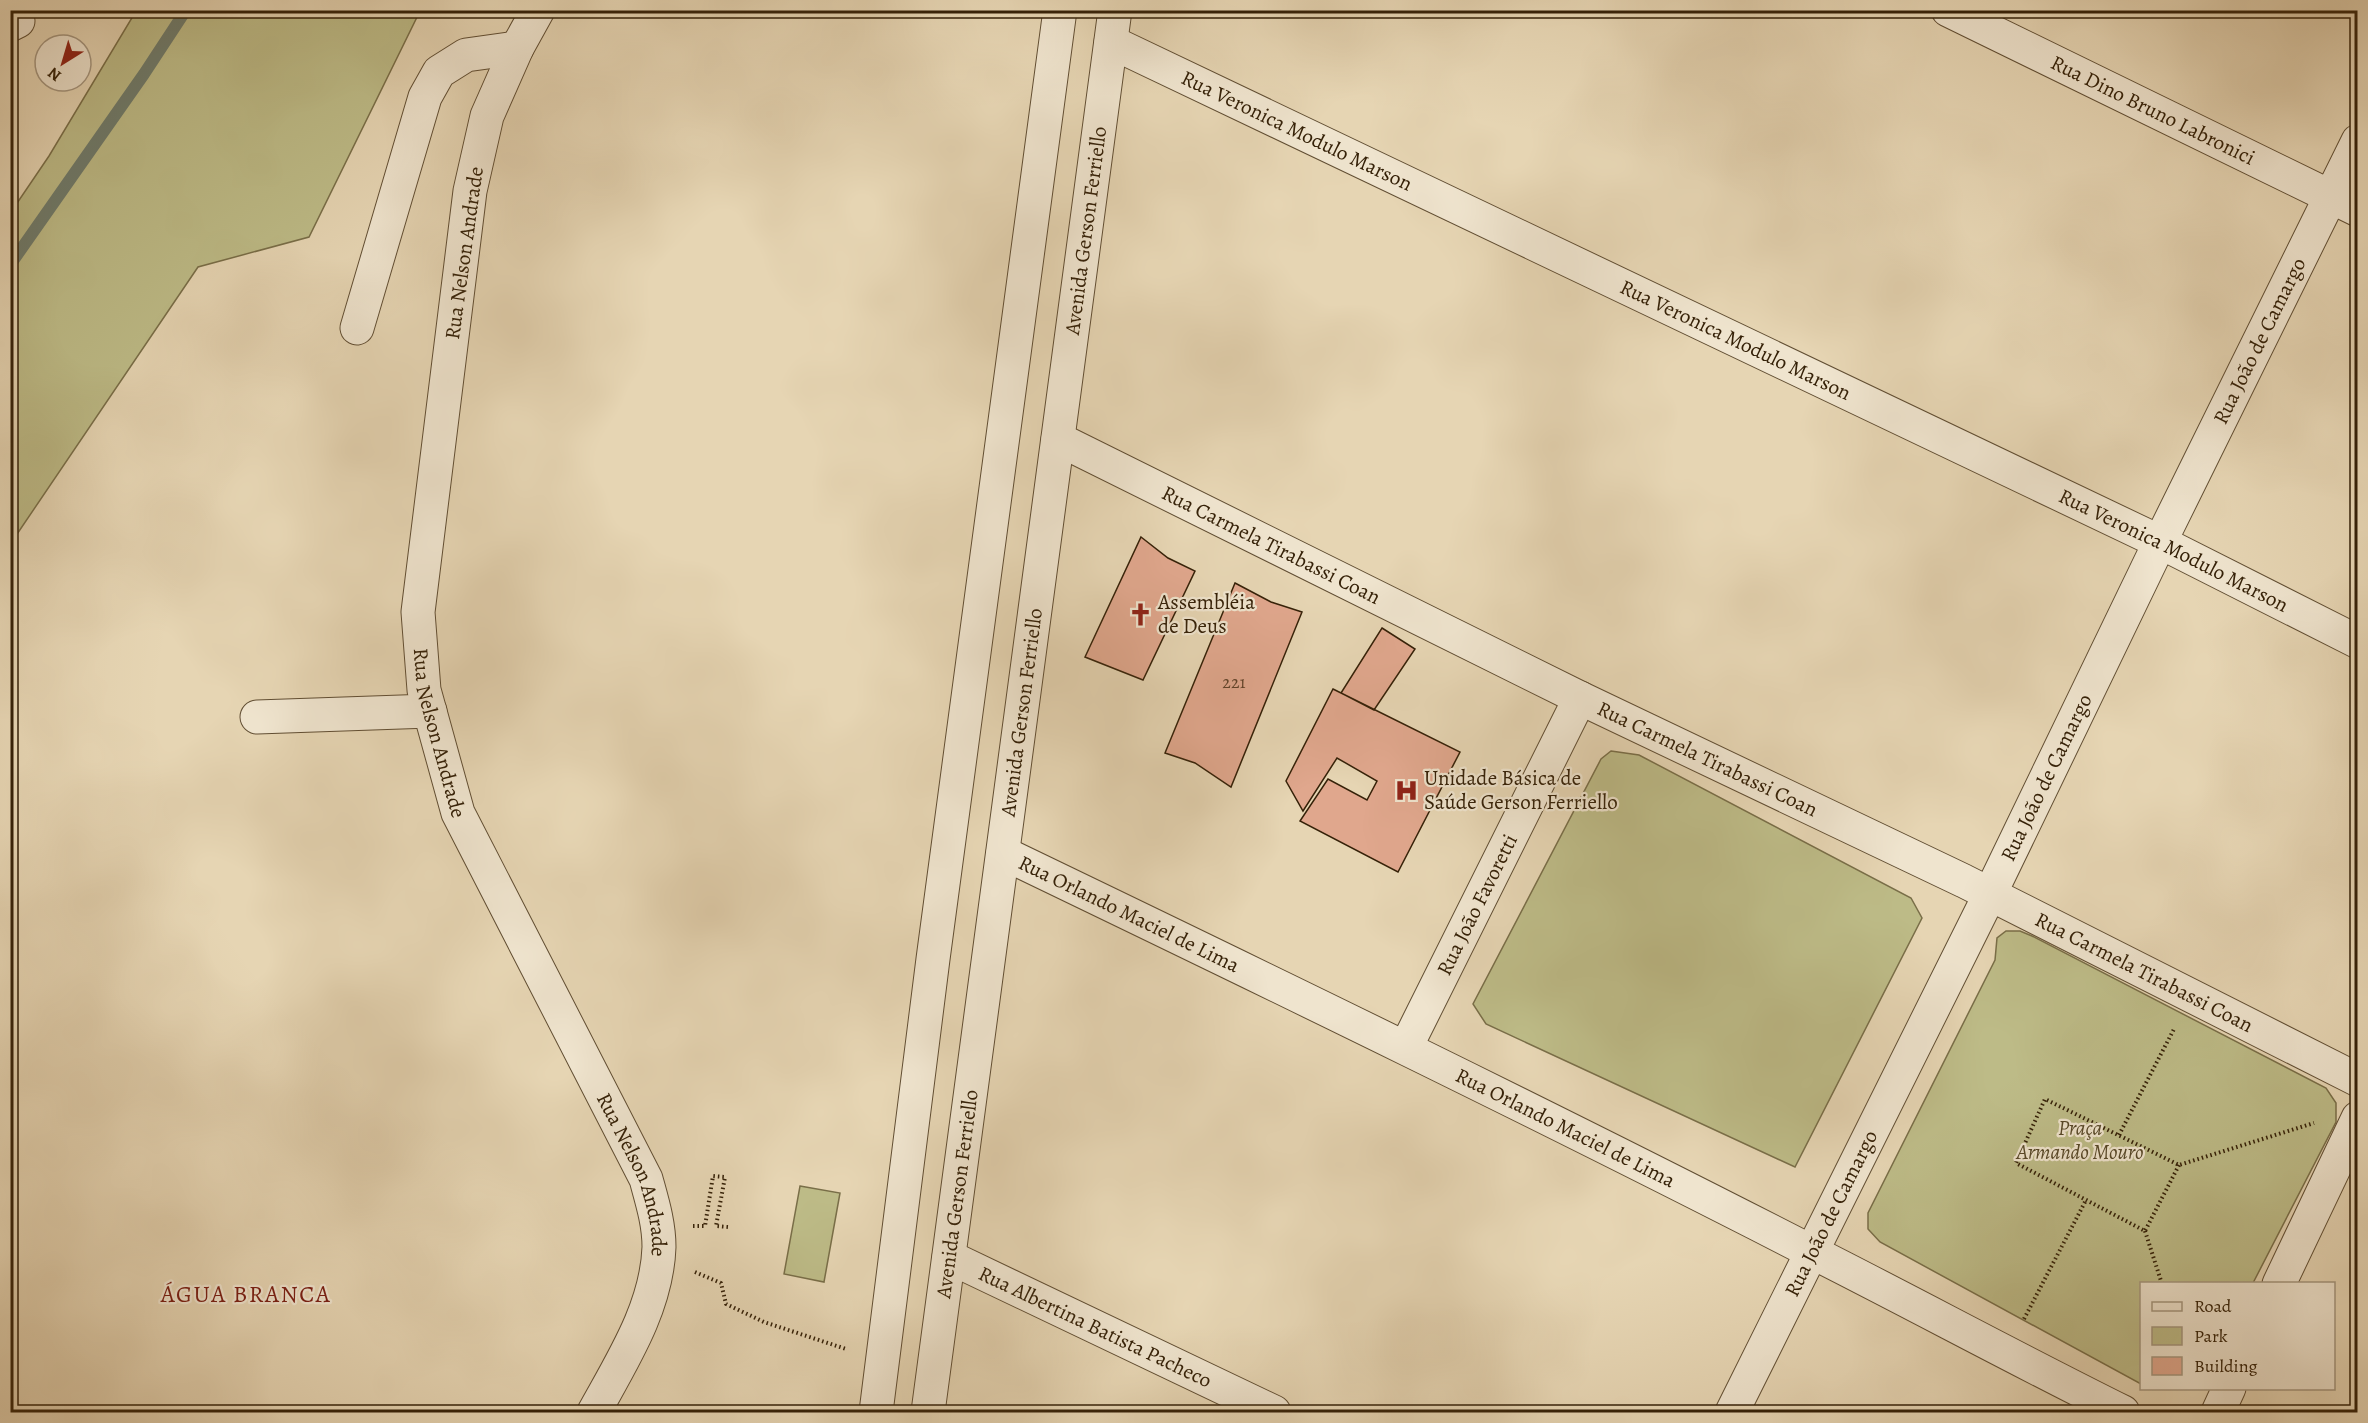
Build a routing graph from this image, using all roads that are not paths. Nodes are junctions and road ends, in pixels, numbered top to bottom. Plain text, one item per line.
1 (538, 10) edge
2 (1060, 10) edge
3 (1948, 10) edge
4 (1113, 26) edge
5 (517, 48) junction
6 (2358, 141) edge
7 (2344, 203) edge
8 (357, 328) dead end
9 (1058, 440) junction
10 (2160, 542) junction
11 (2358, 642) edge
12 (1580, 698) junction
13 (430, 711) junction
14 (257, 717) dead end
15 (1003, 853) junction
16 (1990, 894) junction
17 (1406, 1047) junction
18 (2358, 1080) edge
19 (2358, 1118) edge
20 (1813, 1252) junction
21 (949, 1257) junction
22 (2280, 1282) edge
23 (2229, 1390) edge
24 (594, 1413) edge
25 (876, 1413) edge
26 (928, 1413) edge
27 (1274, 1413) edge
28 (1732, 1413) edge
29 (2123, 1413) edge
30 (2218, 1413) edge

1 - 5 street, Rua Nelson Andrade
2 - 25 street
3 - 7 street, Rua Dino Bruno Labronici
4 - 9 street, Avenida Gerson Ferriello
4 - 10 street, Rua Veronica Modulo Marson
5 - 8 street
5 - 13 street, Rua Nelson Andrade
6 - 7 street, Rua João de Camargo
7 - 10 street, Rua João de Camargo
9 - 12 street, Rua Carmela Tirabassi Coan
9 - 15 street, Avenida Gerson Ferriello
10 - 11 street, Rua Veronica Modulo Marson
10 - 16 street, Rua João de Camargo
12 - 16 street, Rua Carmela Tirabassi Coan
12 - 17 street, Rua João Favoretti
13 - 14 street
13 - 24 street, Rua Nelson Andrade
15 - 17 street, Rua Orlando Maciel de Lima
15 - 21 street, Avenida Gerson Ferriello
16 - 18 street, Rua Carmela Tirabassi Coan
16 - 20 street, Rua João de Camargo
17 - 20 street, Rua Orlando Maciel de Lima
19 - 22 street
20 - 28 street, Rua João de Camargo
20 - 29 street, Rua Orlando Maciel de Lima
21 - 26 street, Avenida Gerson Ferriello
21 - 27 street, Rua Albertina Batista Pacheco
23 - 30 street

